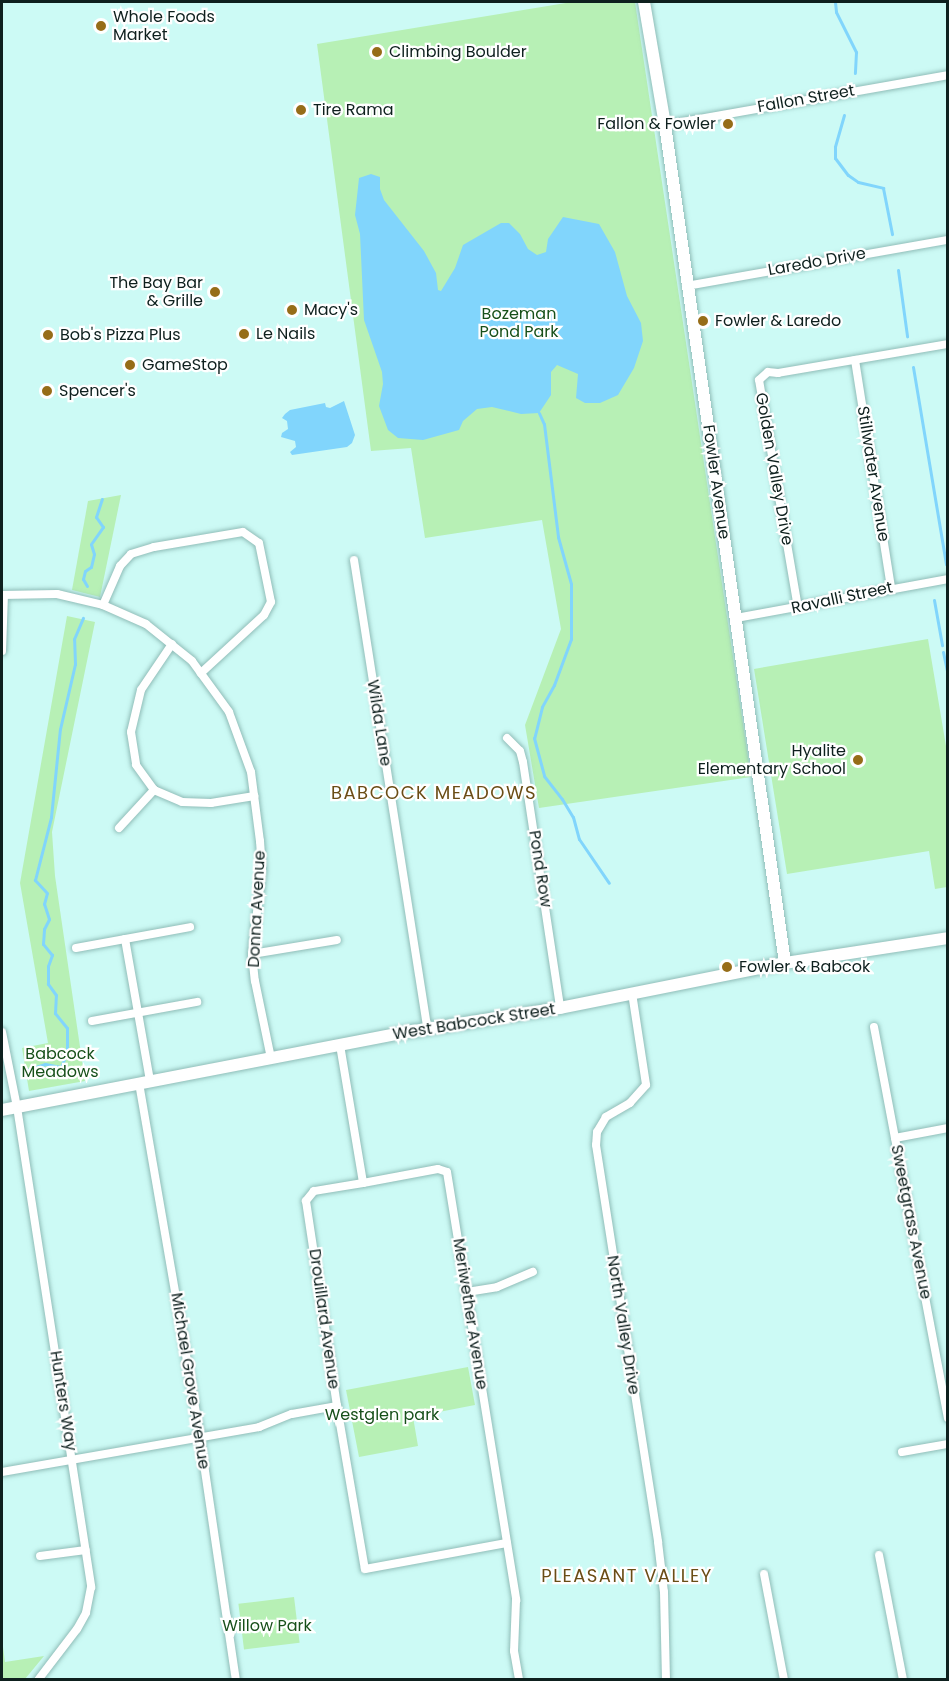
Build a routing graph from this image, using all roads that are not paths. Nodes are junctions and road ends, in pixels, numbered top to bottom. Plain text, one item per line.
1 (644, 2) edge
2 (948, 75) edge
3 (665, 125) junction
4 (948, 240) edge
5 (686, 286) junction
6 (948, 344) edge
7 (855, 360) junction
8 (354, 560) dead end
9 (948, 579) edge
10 (891, 588) junction
11 (3, 595) edge
12 (103, 605) junction
13 (798, 608) junction
14 (736, 618) junction
15 (172, 644) junction
16 (2, 651) edge
17 (201, 673) junction
18 (507, 738) dead end
19 (154, 790) junction
20 (254, 796) junction
21 (118, 828) dead end
22 (190, 927) dead end
23 (948, 938) edge
24 (125, 939) junction
25 (338, 940) dead end
26 (76, 948) dead end
27 (252, 954) junction
28 (785, 963) junction
29 (632, 993) junction
30 (197, 1002) dead end
31 (560, 1008) junction
32 (138, 1012) junction
33 (92, 1021) dead end
34 (874, 1027) dead end
35 (427, 1029) junction
36 (2, 1032) edge
37 (340, 1045) junction
38 (271, 1058) junction
39 (144, 1082) junction
40 (16, 1107) junction
41 (2, 1110) edge
42 (948, 1128) edge
43 (895, 1138) junction
44 (363, 1182) junction
45 (533, 1272) dead end
46 (467, 1292) junction
47 (337, 1406) junction
48 (948, 1418) edge
49 (200, 1437) junction
50 (948, 1444) edge
51 (902, 1452) dead end
52 (73, 1460) junction
53 (2, 1472) edge
54 (507, 1543) junction
55 (86, 1550) junction
56 (879, 1555) dead end
57 (40, 1556) dead end
58 (764, 1574) dead end
59 (38, 1680) edge
60 (236, 1680) edge
61 (519, 1680) edge
62 (666, 1680) edge
63 (784, 1680) edge
64 (903, 1680) edge

1 - 3 street, Fowler Avenue
2 - 3 street, Fallon Street
3 - 5 street, Fowler Avenue
4 - 5 street, Laredo Drive
5 - 14 street, Fowler Avenue
6 - 7 street, Golden Valley Drive
7 - 10 street, Stillwater Avenue
7 - 13 street, Golden Valley Drive
8 - 35 street, Wilda Lane
9 - 10 street, Ravalli Street
10 - 13 street, Ravalli Street
11 - 12 street, Donna Avenue
11 - 16 street
12 - 15 street, Donna Avenue
12 - 17 street
13 - 14 street, Ravalli Street
14 - 28 street, Fowler Avenue
15 - 17 street, Donna Avenue
15 - 19 street
17 - 20 street, Donna Avenue
18 - 31 street, Pond Row
19 - 20 street
19 - 21 street
20 - 27 street, Donna Avenue
22 - 24 street
23 - 28 street, West Babcock Street
24 - 26 street
24 - 32 street, Michael Grove Avenue
25 - 27 street
27 - 38 street, Donna Avenue
28 - 29 street, West Babcock Street
29 - 31 street, West Babcock Street
29 - 62 street, North Valley Drive
30 - 32 street
31 - 35 street, West Babcock Street
32 - 33 street
32 - 39 street, Michael Grove Avenue
34 - 43 street, Sweetgrass Avenue
35 - 37 street, West Babcock Street
36 - 40 street, Hunters Way
37 - 38 street, West Babcock Street
37 - 44 street
38 - 39 street, West Babcock Street
39 - 40 street, West Babcock Street
39 - 49 street, Michael Grove Avenue
40 - 41 street, West Babcock Street
40 - 52 street, Hunters Way
42 - 43 street
43 - 48 street, Sweetgrass Avenue
44 - 46 street, Meriwether Avenue
44 - 47 street, Drouillard Avenue
45 - 46 street
46 - 54 street, Meriwether Avenue
47 - 49 street
47 - 54 street, Drouillard Avenue
49 - 52 street
49 - 60 street, Michael Grove Avenue
50 - 51 street
52 - 53 street
52 - 55 street, Hunters Way
54 - 61 street, Meriwether Avenue
55 - 57 street
55 - 59 street, Hunters Way
56 - 64 street
58 - 63 street

